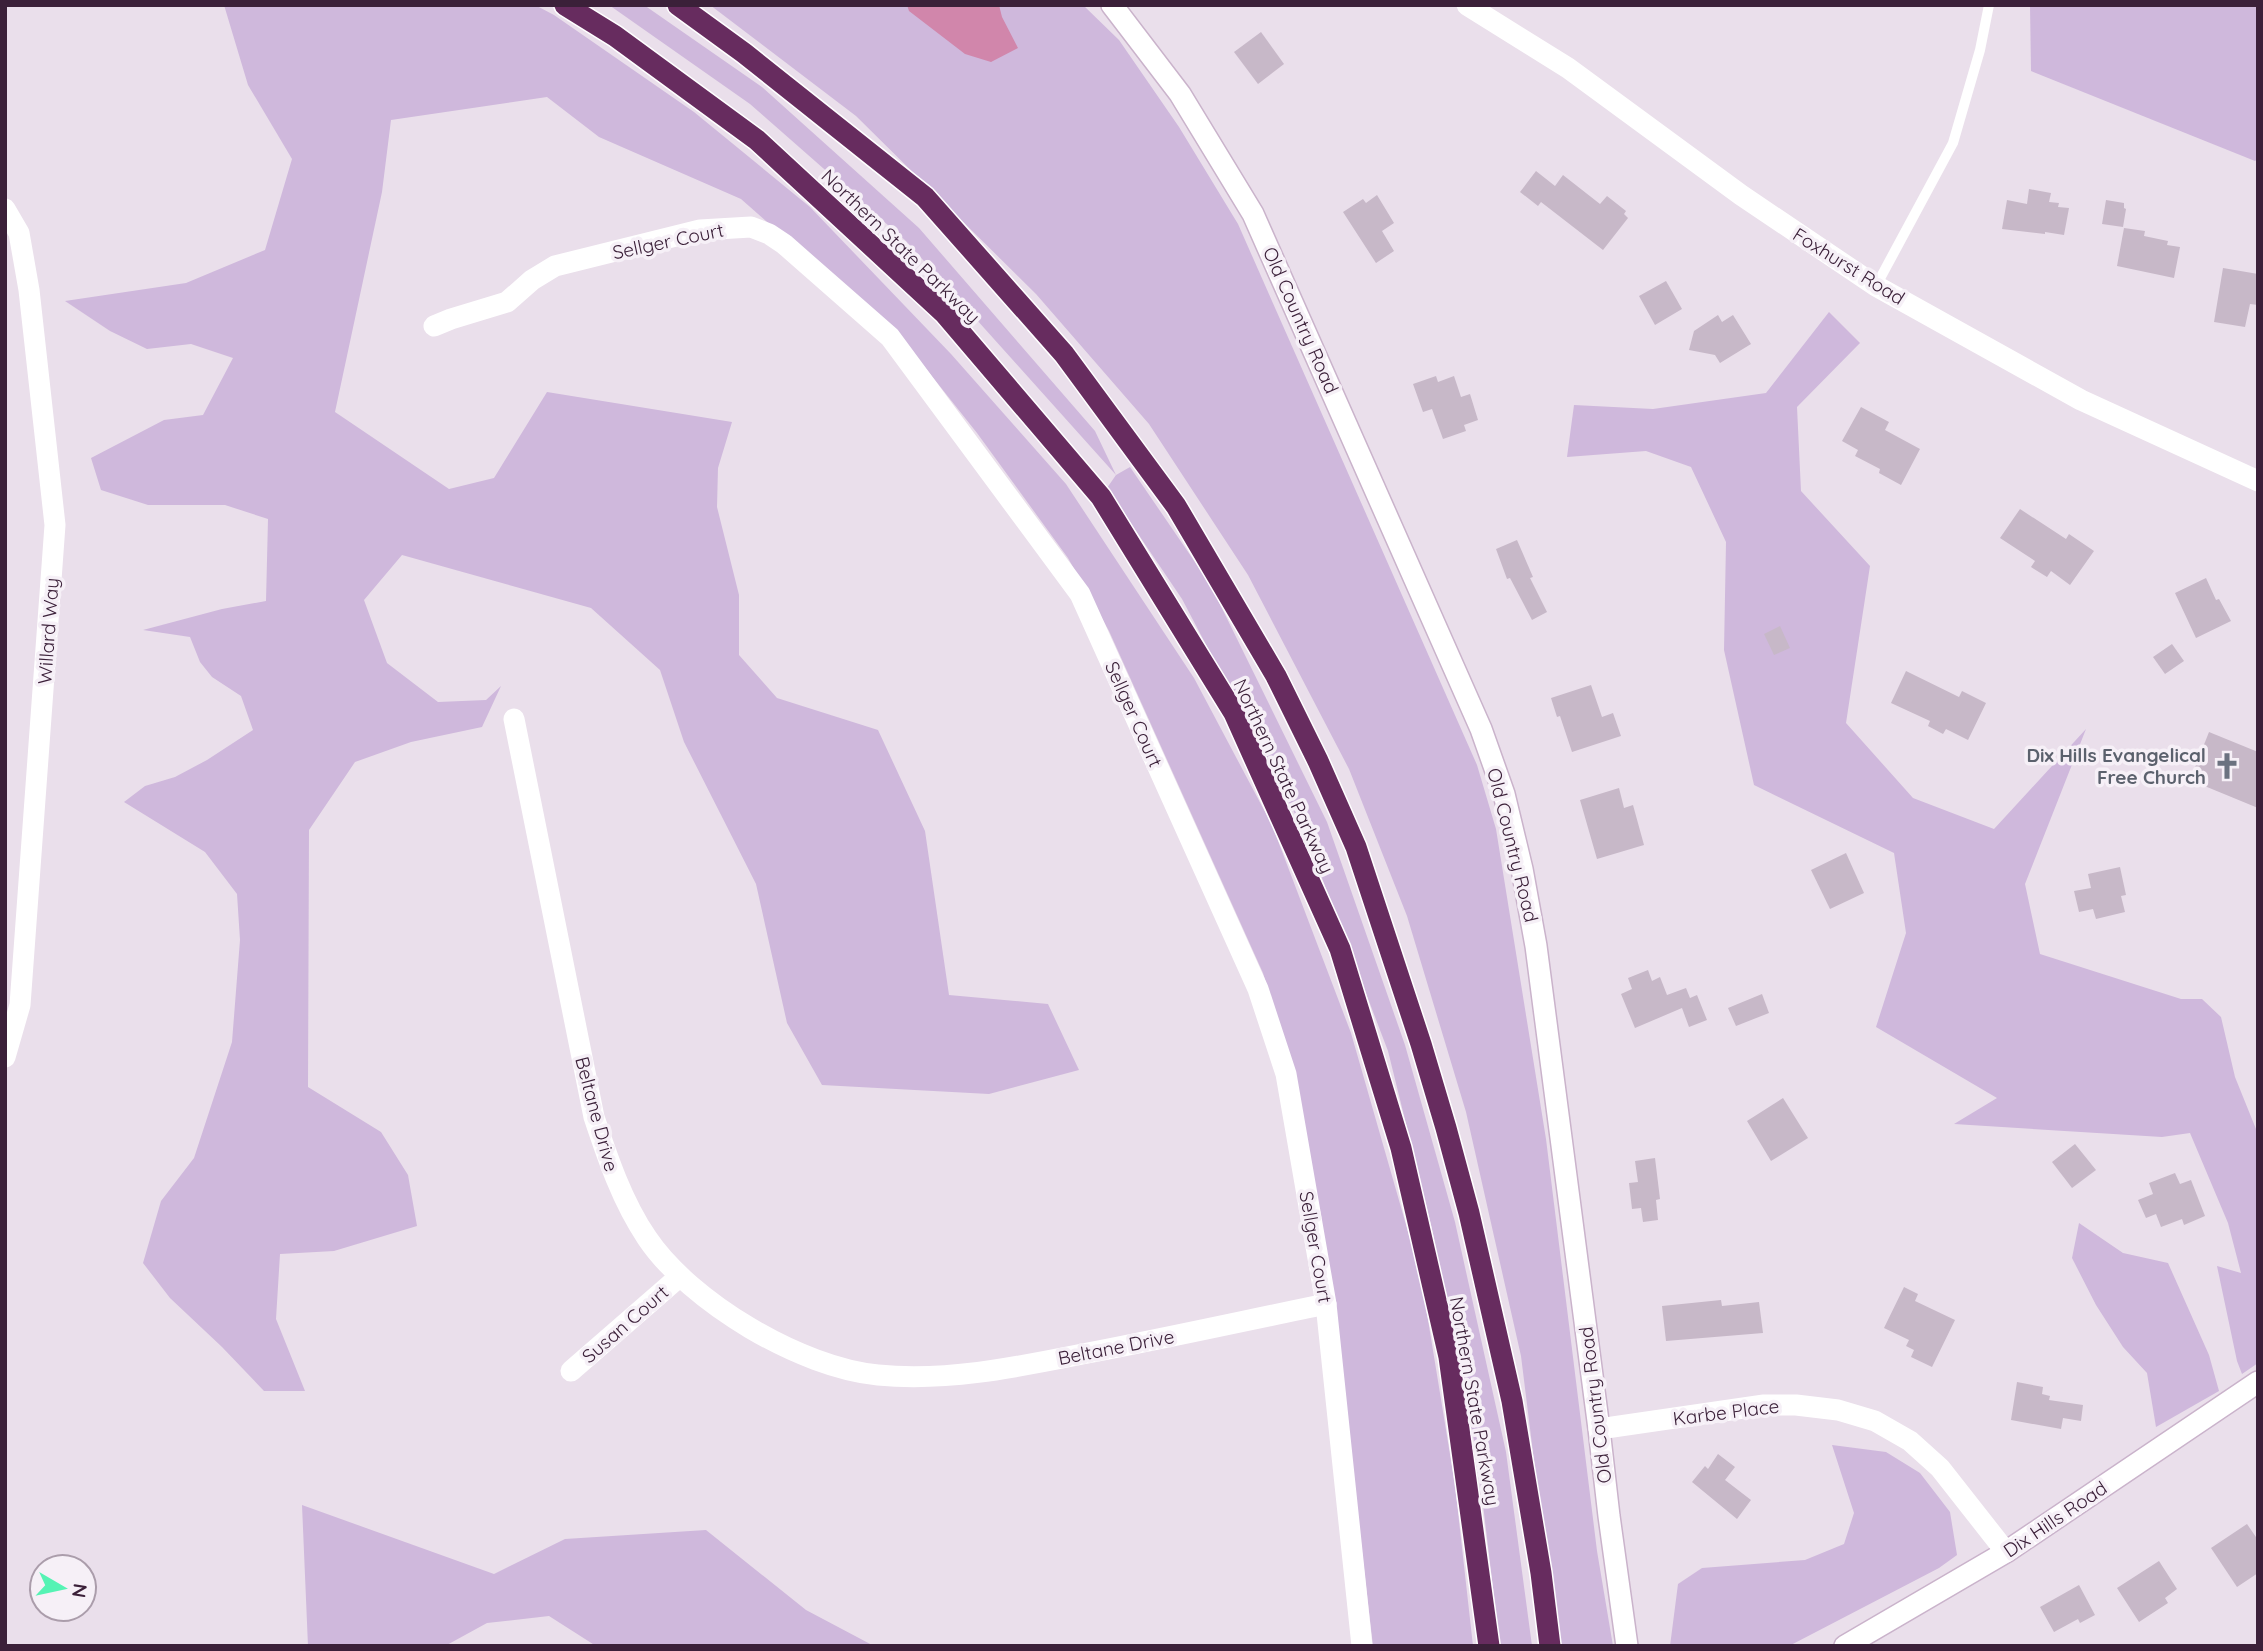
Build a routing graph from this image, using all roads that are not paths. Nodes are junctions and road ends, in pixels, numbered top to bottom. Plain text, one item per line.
1 (565, 5) edge
2 (678, 5) edge
3 (1112, 5) edge
4 (1467, 5) edge
5 (1990, 5) edge
6 (5, 209) edge
7 (1876, 286) junction
8 (434, 327) dead end
9 (2258, 481) edge
10 (514, 719) dead end
11 (5, 1057) edge
12 (679, 1277) junction
13 (1326, 1304) junction
14 (571, 1371) dead end
15 (2258, 1382) edge
16 (1599, 1429) junction
17 (2006, 1552) junction
18 (1362, 1646) edge
19 (1489, 1646) edge
20 (1550, 1646) edge
21 (1627, 1646) edge
22 (1845, 1646) edge

1 - 19 highway, Northern State Parkway
2 - 20 highway, Northern State Parkway
3 - 16 street, Old Country Road
4 - 7 street, Foxhurst Road
5 - 7 lane
6 - 11 street, Willard Way
7 - 9 street, Foxhurst Road
8 - 13 street, Sellger Court
10 - 12 street, Beltane Drive
12 - 13 street, Beltane Drive
12 - 14 street, Susan Court
13 - 18 street, Sellger Court
15 - 17 street, Dix Hills Road
16 - 17 street, Karbe Place
16 - 21 street, Old Country Road
17 - 22 street, Dix Hills Road

